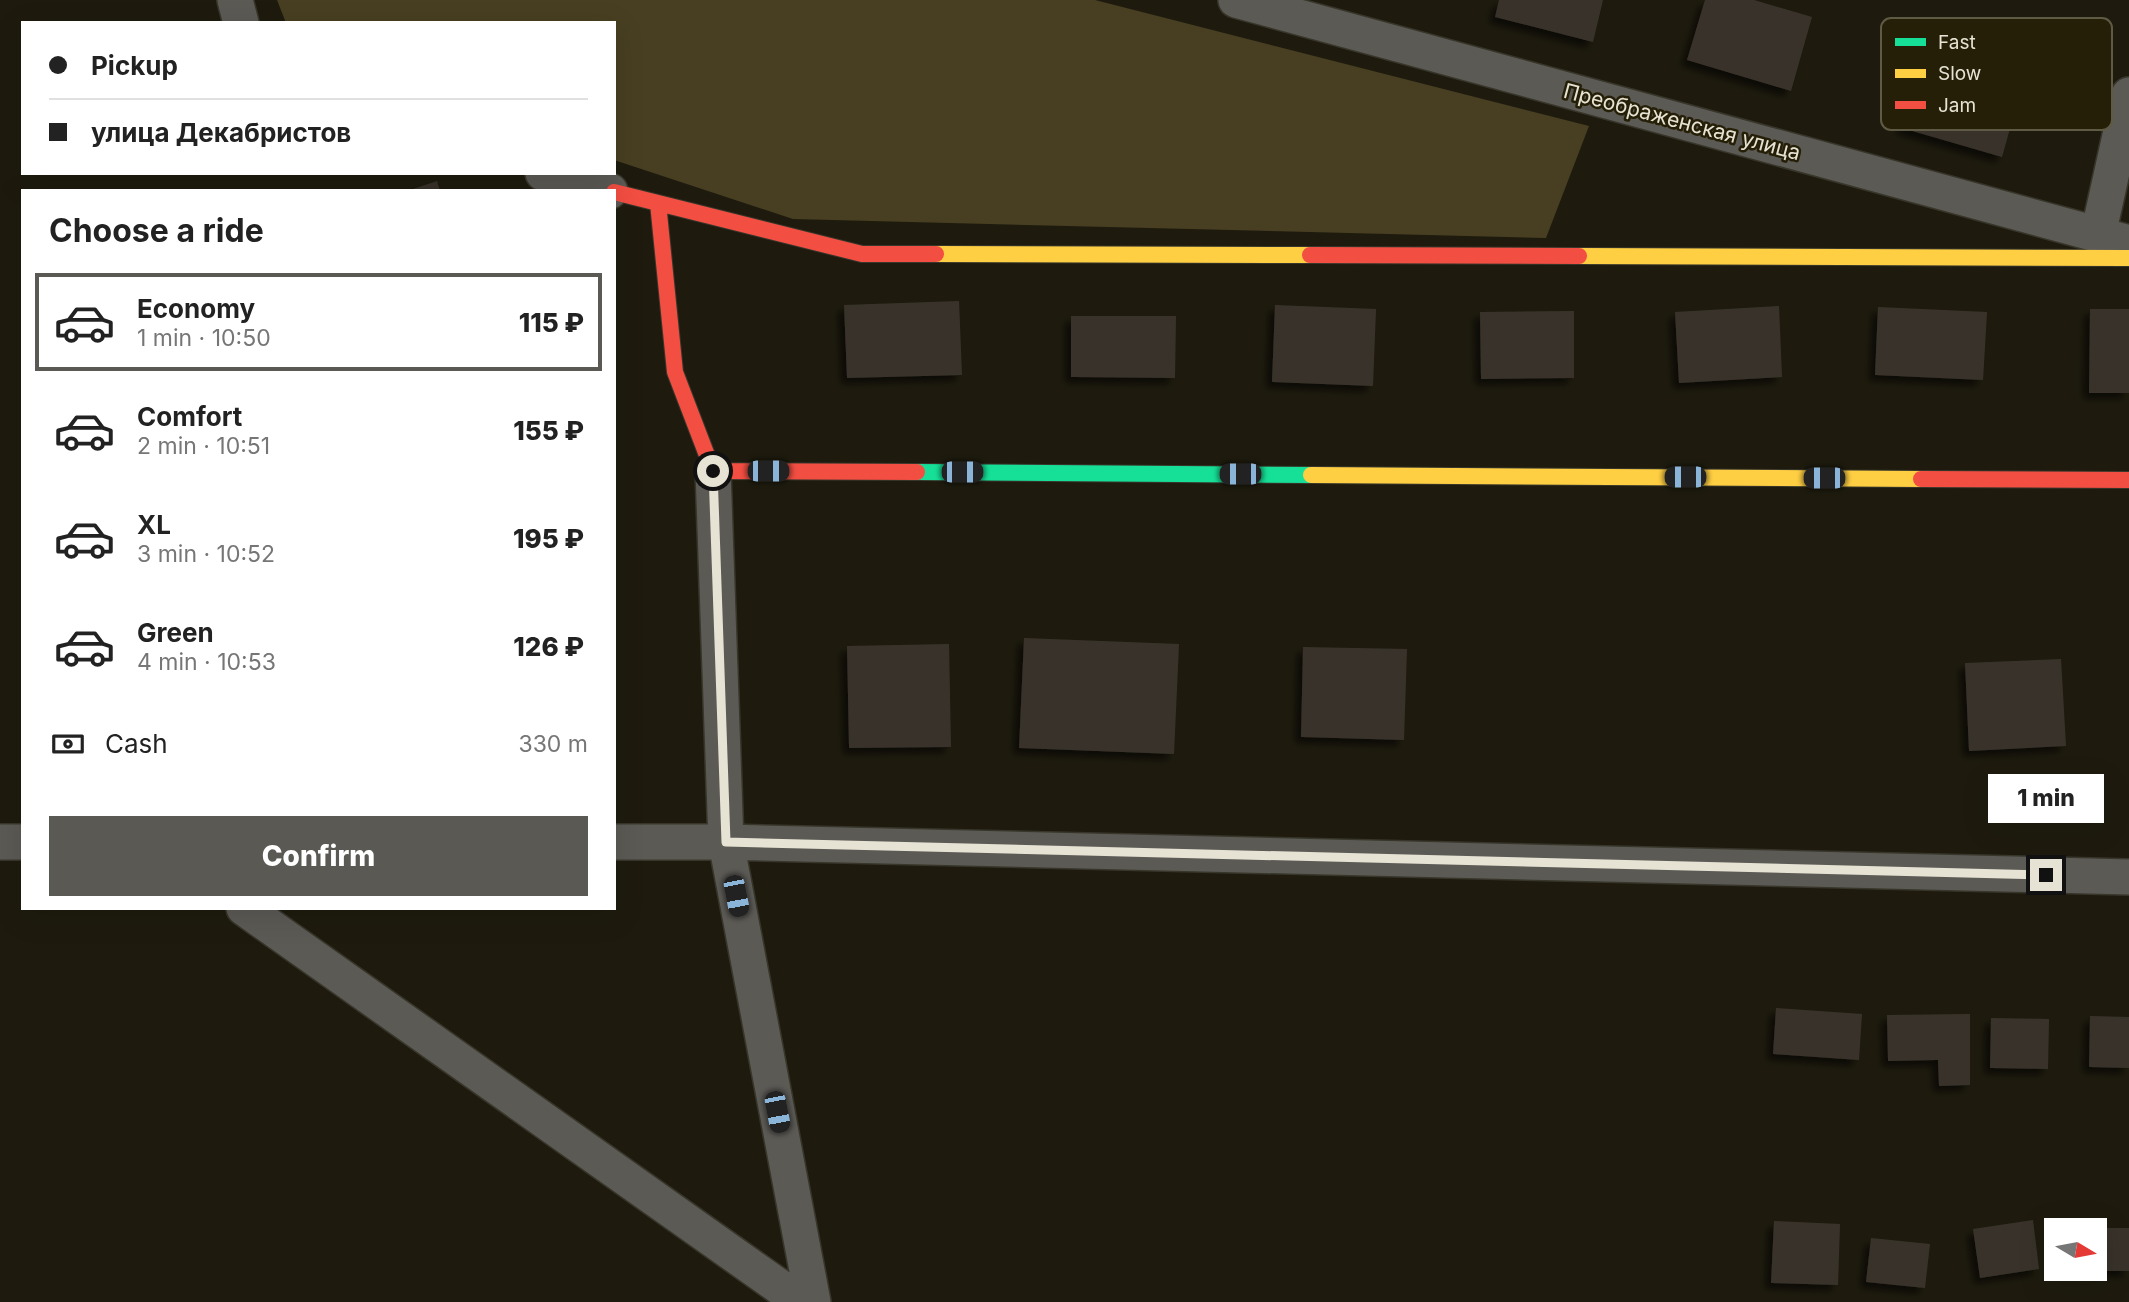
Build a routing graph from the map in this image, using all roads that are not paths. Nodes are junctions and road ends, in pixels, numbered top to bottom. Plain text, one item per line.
1 (235, 0) edge
2 (1236, 0) edge
3 (240, 21) edge
4 (2129, 95) edge
5 (551, 175) edge
6 (604, 189) edge
7 (616, 192) edge
8 (658, 203) junction
9 (2114, 239) edge
10 (2129, 258) edge
11 (713, 471) junction
12 (2129, 480) edge
13 (0, 842) edge
14 (21, 842) edge
15 (616, 842) edge
16 (726, 842) junction
17 (2129, 877) edge
18 (247, 910) edge
19 (801, 1302) edge
20 (813, 1302) edge

1 - 3 street
2 - 9 street, Преображенская улица
4 - 9 street
5 - 6 street
7 - 8 street
8 - 10 street
8 - 11 street
11 - 12 street
11 - 16 street
13 - 14 street
15 - 16 street
16 - 17 street
16 - 20 street
18 - 19 street

